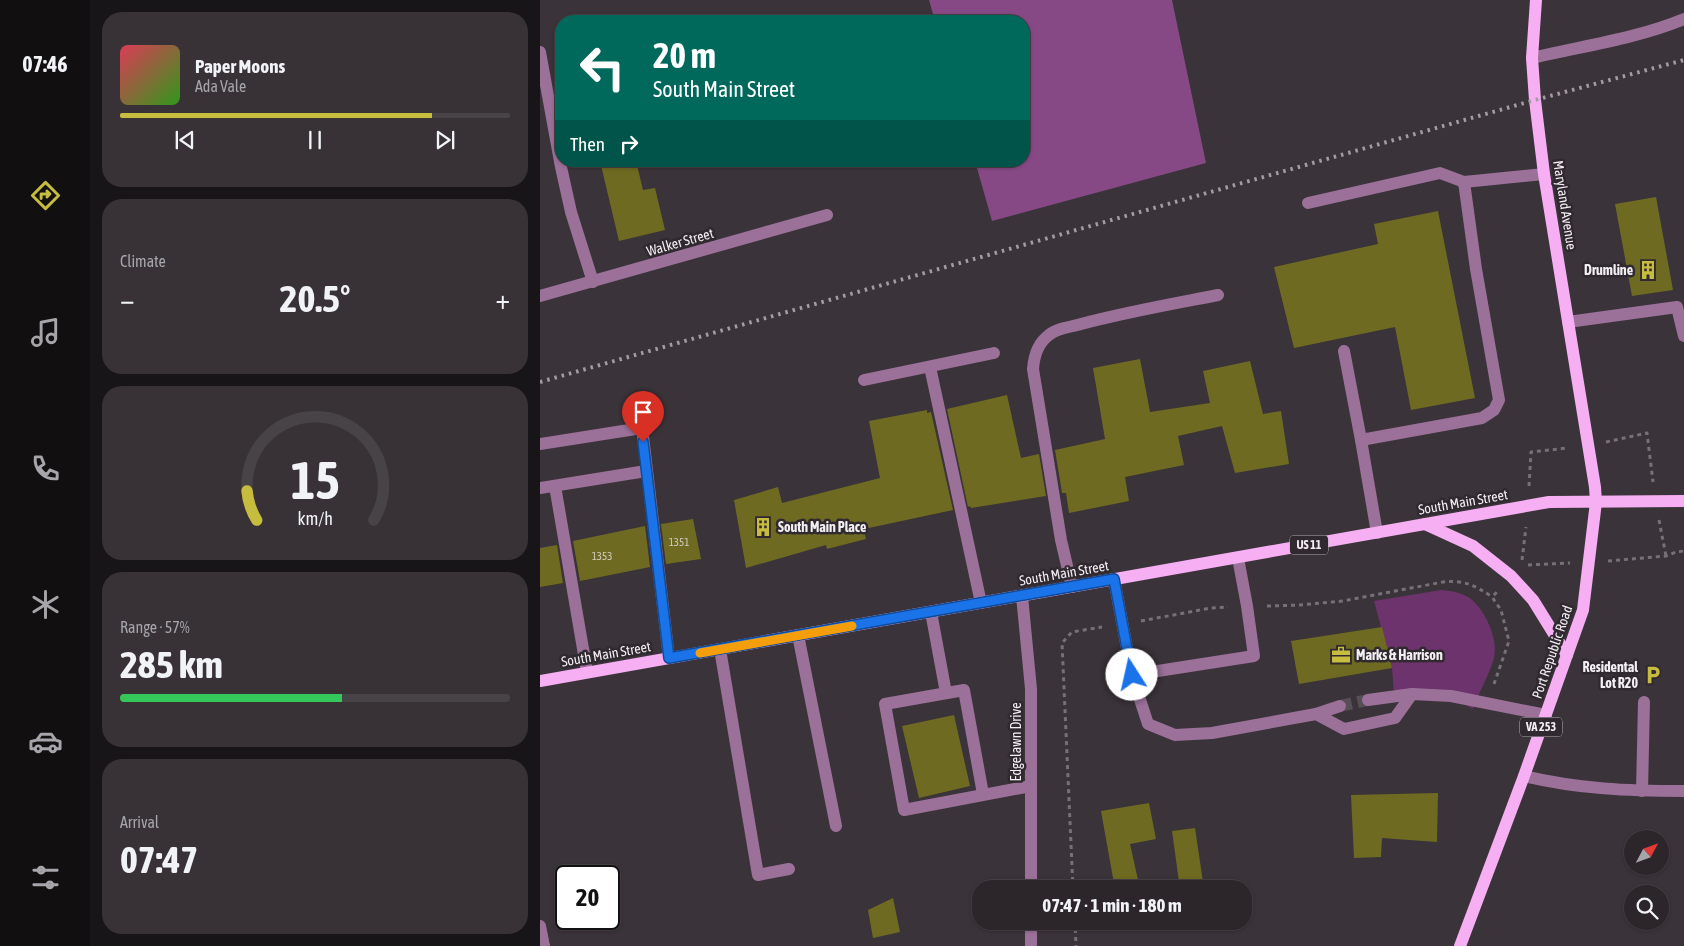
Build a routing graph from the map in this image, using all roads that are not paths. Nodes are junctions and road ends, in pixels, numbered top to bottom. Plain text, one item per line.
1 (1536, 0) edge
2 (1684, 19) edge
3 (540, 52) edge
4 (1532, 58) junction
5 (555, 138) edge
6 (560, 167) edge
7 (1544, 174) junction
8 (1464, 182) junction
9 (1308, 203) dead end
10 (828, 215) dead end
11 (593, 282) junction
12 (1218, 295) dead end
13 (540, 296) edge
14 (1568, 322) junction
15 (1684, 336) edge
16 (1344, 351) dead end
17 (994, 353) dead end
18 (930, 367) junction
19 (864, 380) dead end
20 (1361, 440) junction
21 (540, 444) edge
22 (646, 471) junction
23 (555, 486) junction
24 (540, 488) edge
25 (1684, 501) edge
26 (1596, 502) junction
27 (1425, 524) junction
28 (1377, 533) junction
29 (1238, 558) junction
30 (1114, 579) junction
31 (1072, 587) junction
32 (1022, 596) junction
33 (981, 603) junction
34 (930, 612) junction
35 (798, 636) junction
36 (720, 649) junction
37 (1567, 655) junction
38 (669, 658) junction
39 (587, 672) junction
40 (1132, 675) junction
41 (540, 681) edge
42 (946, 693) junction
43 (1412, 694) junction
44 (1368, 700) tunnel mouth
45 (1644, 702) dead end
46 (1340, 706) tunnel mouth
47 (1316, 714) junction
48 (1546, 714) junction
49 (1524, 776) junction
50 (1031, 786) junction
51 (1642, 791) junction
52 (1684, 791) edge
53 (983, 794) junction
54 (836, 826) dead end
55 (789, 869) dead end
56 (1031, 880) edge
57 (540, 926) edge
58 (1031, 930) edge
59 (544, 946) edge
60 (1031, 946) edge
61 (1460, 946) edge

1 - 4 main road, Maryland Avenue
2 - 4 street
3 - 5 street
4 - 7 main road, Maryland Avenue
6 - 11 street
7 - 8 street
7 - 14 main road, Maryland Avenue
8 - 9 street
8 - 20 street
10 - 11 street, Walker Street
11 - 13 street, Walker Street
12 - 31 street
14 - 15 street
14 - 26 main road, Maryland Avenue
16 - 20 street
17 - 18 street
18 - 19 street
18 - 33 street
20 - 28 street
21 - 22 street
22 - 23 street
22 - 38 street
23 - 24 street
23 - 39 street
25 - 26 main road, South Main Street / US 11
26 - 27 main road, South Main Street / US 11
26 - 37 main road, Port Republic Road / VA 253
27 - 28 main road, South Main Street / US 11
27 - 37 main road
28 - 29 main road, South Main Street / US 11
29 - 30 main road, South Main Street / US 11
29 - 40 street
30 - 31 main road, South Main Street / US 11
30 - 40 street
31 - 32 main road, South Main Street / US 11
32 - 33 main road, South Main Street / US 11
32 - 50 street, Edgelawn Drive
33 - 34 main road, South Main Street / US 11
34 - 35 main road, South Main Street / US 11
34 - 42 street
35 - 36 main road, South Main Street / US 11
35 - 54 street
36 - 38 main road, South Main Street / US 11
36 - 55 street
37 - 48 main road, Port Republic Road / VA 253
38 - 39 main road, South Main Street / US 11
39 - 41 main road, South Main Street / US 11
40 - 47 street
42 - 53 street
42 - 53 street
43 - 44 street
43 - 47 street
43 - 48 street
45 - 51 street
46 - 47 street
48 - 49 main road, Port Republic Road / VA 253
49 - 51 street
49 - 61 main road, Port Republic Road / VA 253
50 - 53 street
50 - 56 street, Edgelawn Drive
51 - 52 street
57 - 59 street
58 - 60 street

